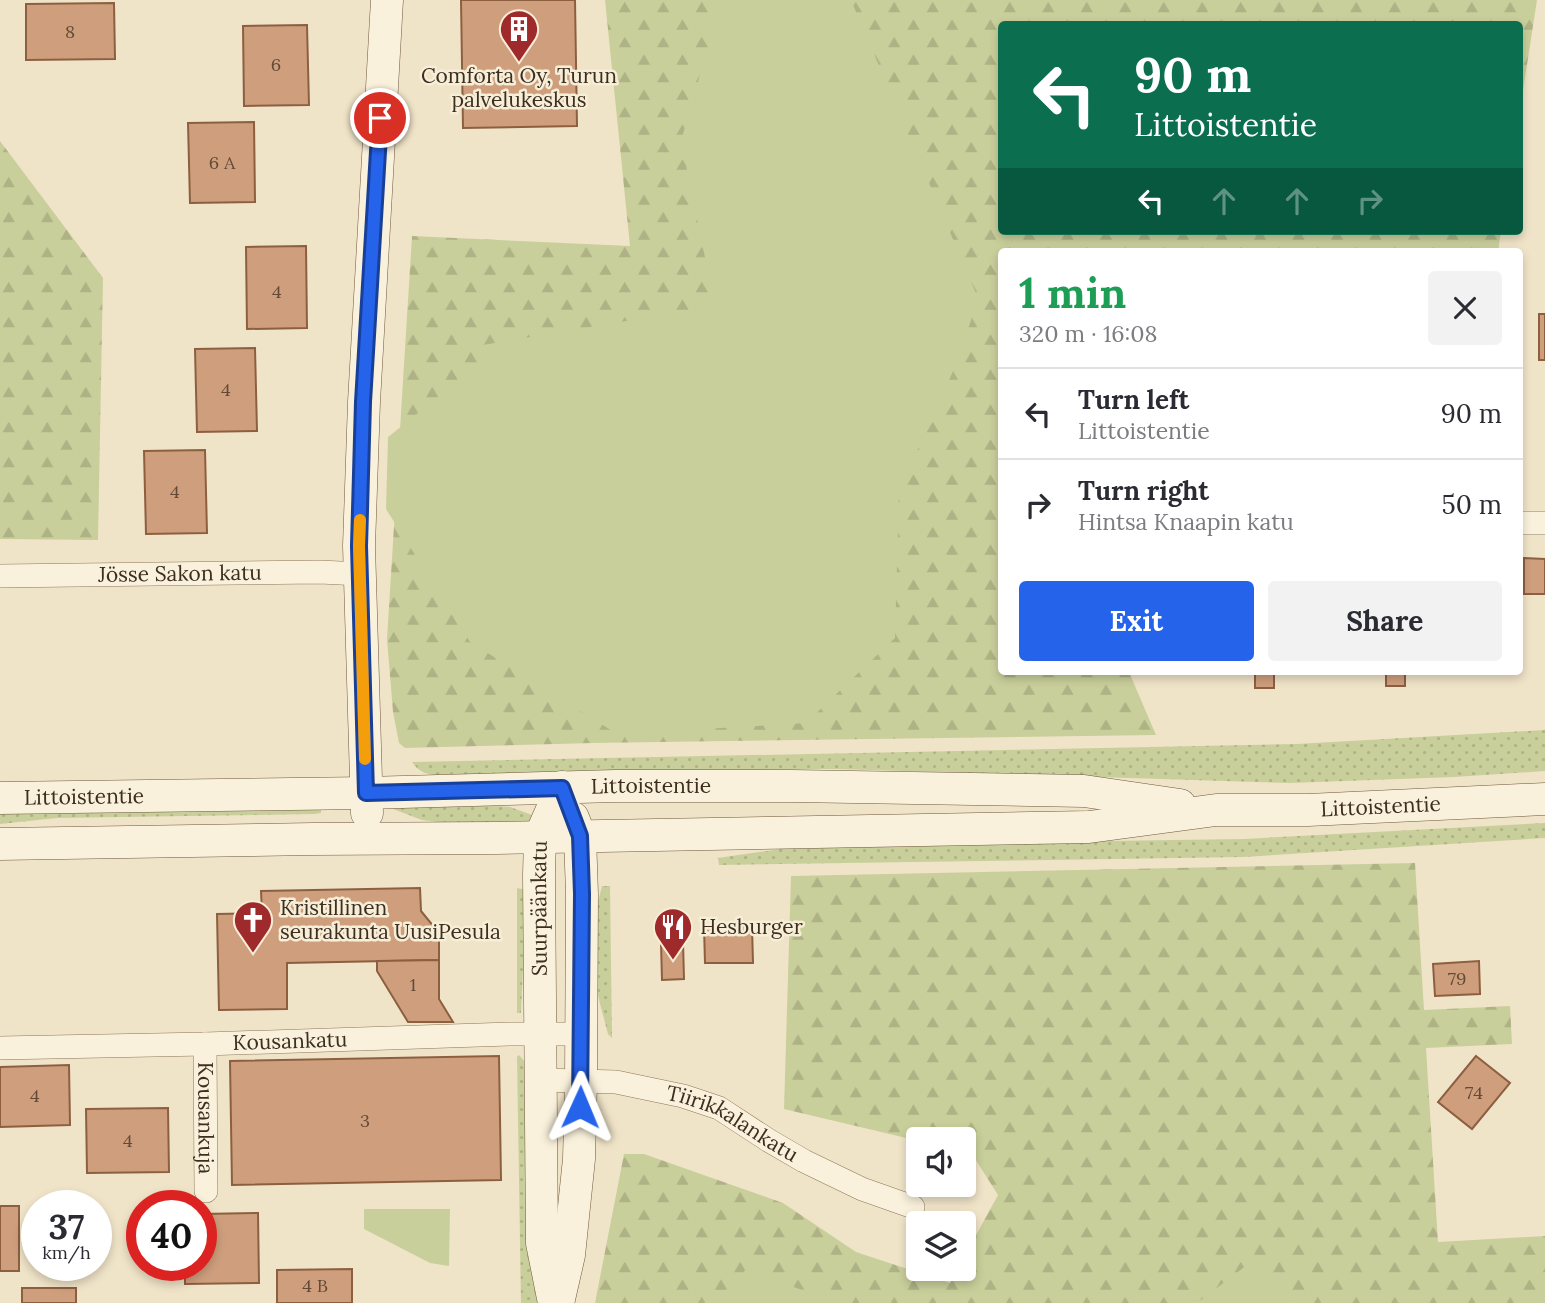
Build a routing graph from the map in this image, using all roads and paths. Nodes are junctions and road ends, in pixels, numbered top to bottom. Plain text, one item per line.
1 (387, 0) edge
2 (1523, 523) edge
3 (1545, 523) edge
4 (360, 574) junction
5 (0, 576) edge
6 (562, 788) junction
7 (366, 793) junction
8 (0, 799) edge
9 (1545, 799) edge
10 (1216, 810) junction
11 (580, 836) junction
12 (540, 837) junction
13 (368, 839) junction
14 (0, 844) edge
15 (541, 1034) junction
16 (581, 1034) junction
17 (205, 1044) junction
18 (0, 1048) edge
19 (541, 1080) junction
20 (581, 1081) junction
21 (206, 1190) edge
22 (913, 1207) dead end
23 (556, 1303) edge

1 - 4 main road
2 - 3 street
4 - 5 street, Jösse Sakon katu
4 - 7 main road
6 - 7 main road, Littoistentie
6 - 10 main road, Littoistentie
6 - 11 main road, Suurpäänkatu
6 - 12 main road, Suurpäänkatu
7 - 8 main road, Littoistentie
7 - 13 main road
9 - 10 main road, Littoistentie
10 - 11 main road, Littoistentie
11 - 12 main road, Littoistentie
11 - 16 main road, Suurpäänkatu
12 - 13 main road, Littoistentie
12 - 15 main road, Suurpäänkatu
13 - 14 main road, Littoistentie
15 - 16 street, Kousankatu
15 - 17 street, Kousankatu
15 - 19 main road, Suurpäänkatu
16 - 20 main road, Suurpäänkatu
17 - 18 street, Kousankatu
17 - 21 street, Kousankuja
19 - 20 street, Tiirikkalankatu
19 - 23 main road, Suurpäänkatu
20 - 22 street, Tiirikkalankatu
20 - 23 main road, Suurpäänkatu

